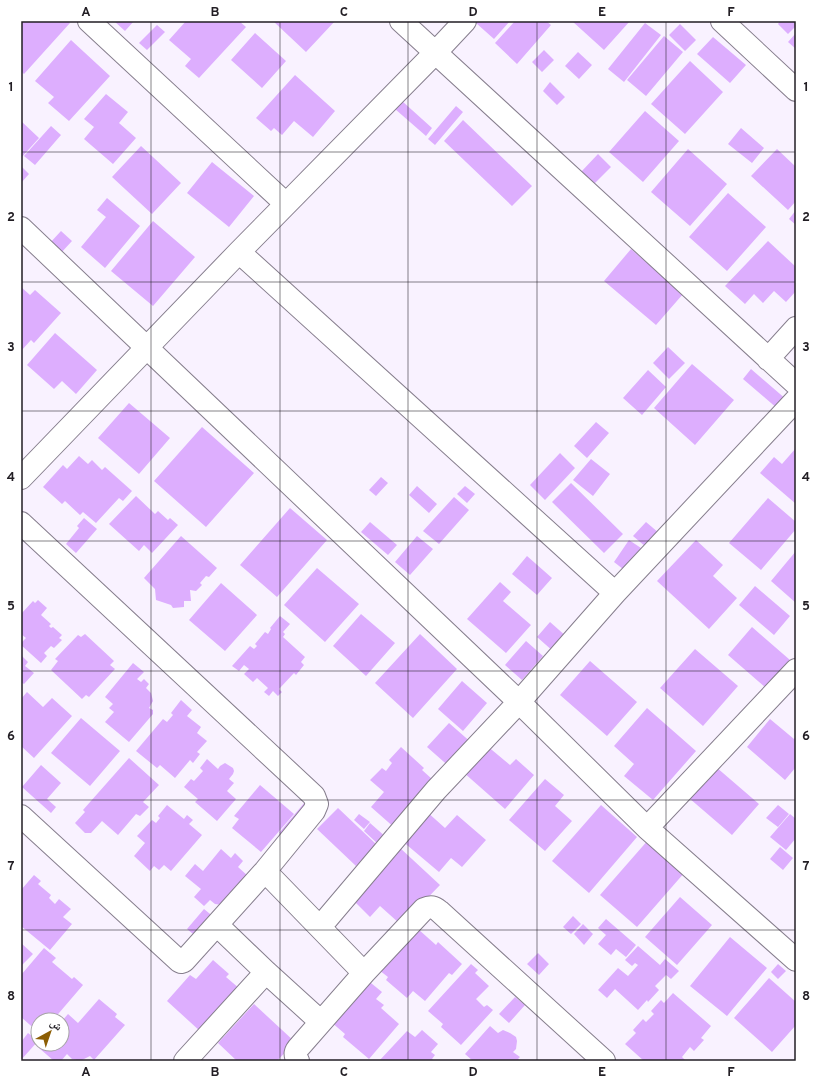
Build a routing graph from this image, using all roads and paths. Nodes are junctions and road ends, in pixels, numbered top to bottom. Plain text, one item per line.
1 (401, 21) edge
2 (465, 21) edge
3 (722, 21) edge
4 (91, 22) edge
5 (436, 53) junction
6 (796, 90) edge
7 (286, 204) junction
8 (21, 228) edge
9 (239, 252) junction
10 (796, 328) edge
11 (147, 348) junction
12 (768, 358) junction
13 (796, 384) edge
14 (796, 400) edge
15 (21, 478) edge
16 (21, 523) edge
17 (615, 593) junction
18 (795, 673) edge
19 (519, 702) junction
20 (21, 816) edge
21 (647, 828) junction
22 (265, 872) junction
23 (217, 925) junction
24 (320, 927) junction
25 (796, 960) edge
26 (266, 972) junction
27 (364, 973) junction
28 (321, 1022) junction
29 (185, 1061) edge
30 (298, 1061) edge
31 (604, 1061) edge

1 - 5 street
2 - 5 street
3 - 6 street
4 - 7 street
5 - 7 street
5 - 12 street
7 - 9 street
8 - 11 street
9 - 11 street
9 - 17 street
10 - 12 street
11 - 15 street
11 - 19 street
12 - 13 street
14 - 17 street
16 - 22 street
17 - 19 street
18 - 21 street
19 - 21 street
19 - 24 street
20 - 23 street
21 - 25 street
22 - 23 street
22 - 24 street
23 - 26 street
24 - 27 street
26 - 28 street
26 - 29 street
27 - 28 street
27 - 31 street
28 - 30 street

